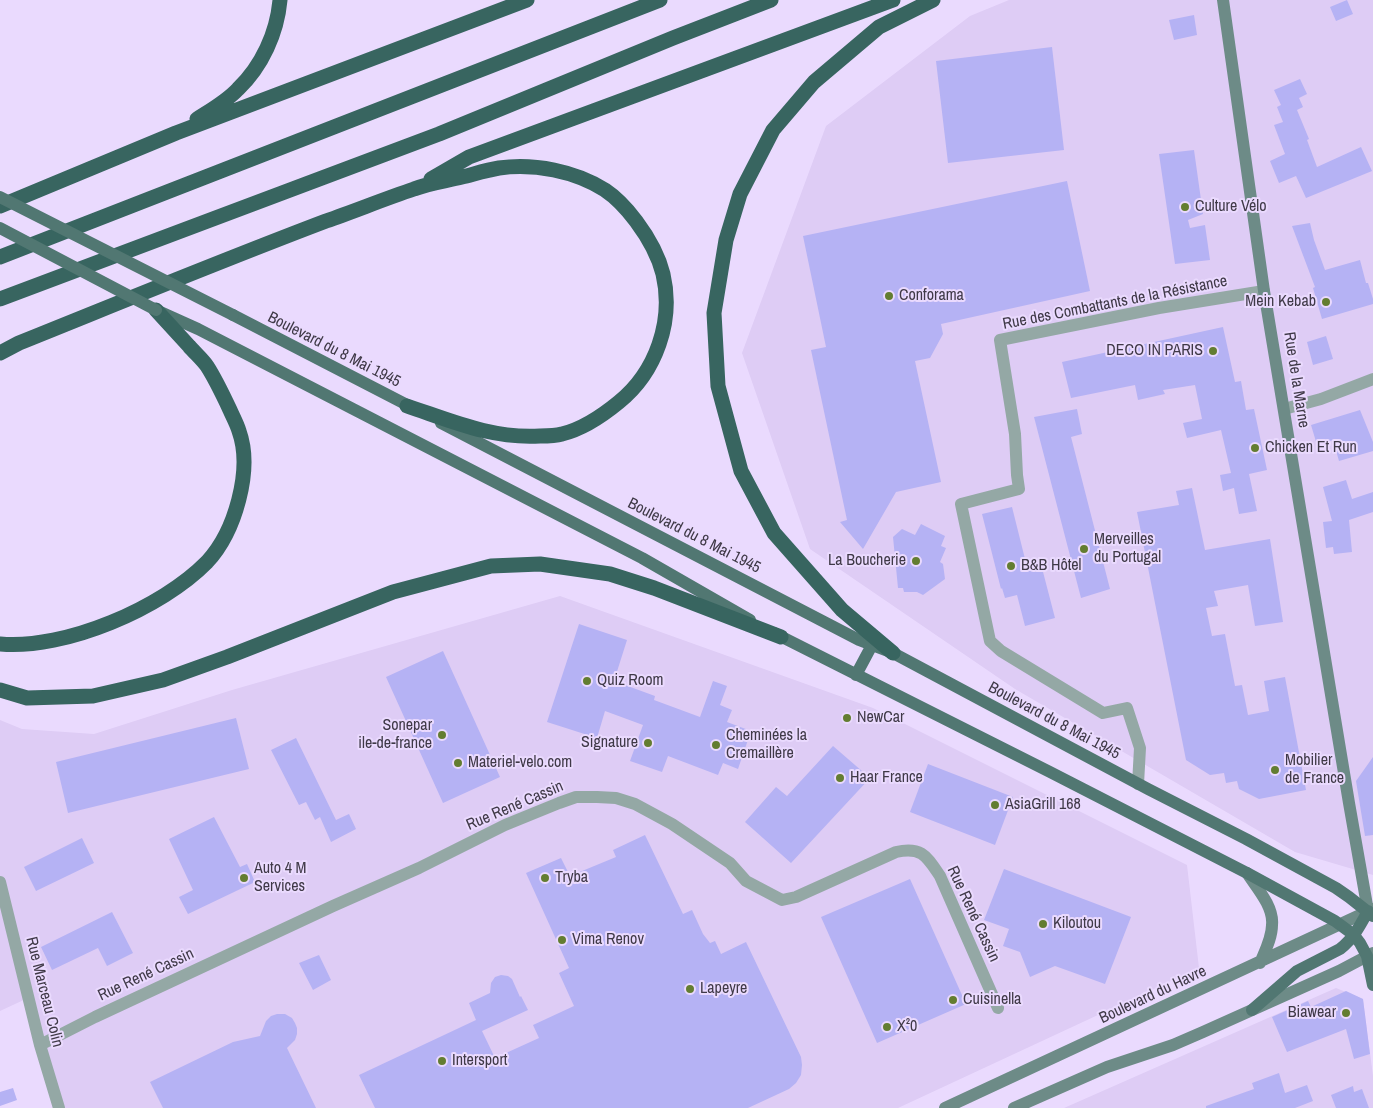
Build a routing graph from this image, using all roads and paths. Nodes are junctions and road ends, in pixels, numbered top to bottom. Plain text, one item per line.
1 (280, 0) edge
2 (527, 0) edge
3 (660, 0) edge
4 (771, 0) edge
5 (894, 0) edge
6 (933, 0) edge
7 (1223, 0) edge
8 (176, 133) junction
9 (416, 188) junction
10 (0, 197) edge
11 (0, 206) edge
12 (0, 228) edge
13 (0, 257) edge
14 (1264, 290) junction
15 (0, 299) edge
16 (156, 310) junction
17 (19, 343) junction
18 (0, 348) edge
19 (0, 353) edge
20 (1373, 379) edge
21 (407, 406) junction
22 (1284, 409) junction
23 (781, 637) junction
24 (0, 644) edge
25 (872, 645) junction
26 (892, 653) junction
27 (856, 675) junction
28 (0, 690) edge
29 (1138, 784) junction
30 (1247, 873) junction
31 (0, 882) edge
32 (1371, 912) edge
33 (1341, 925) junction
34 (1354, 935) junction
35 (1373, 944) edge
36 (1370, 955) edge
37 (1260, 962) junction
38 (1373, 985) edge
39 (998, 1008) dead end
40 (1252, 1010) junction
41 (40, 1045) junction
42 (60, 1108) edge
43 (945, 1108) edge
44 (1014, 1108) edge

1 - 8 highway
2 - 8 highway
3 - 13 highway
4 - 15 highway
5 - 9 highway
6 - 26 highway
7 - 14 main road, Rue de la Marne
8 - 11 highway
9 - 17 highway
9 - 21 highway
10 - 21 main road, Boulevard du 8 Mai 1945, bridge
12 - 16 main road, bridge
14 - 22 main road, Rue de la Marne
14 - 29 street, Rue des Combattants de la Résistance
16 - 23 main road
16 - 24 highway
17 - 18 highway
17 - 19 highway
20 - 22 street
21 - 25 main road, Boulevard du 8 Mai 1945
22 - 32 main road, Rue de la Marne
23 - 27 main road
23 - 28 highway
25 - 26 main road, Boulevard du 8 Mai 1945
25 - 27 main road
26 - 29 main road, Boulevard du 8 Mai 1945
27 - 30 main road
29 - 32 main road, Boulevard du 8 Mai 1945
30 - 33 main road
30 - 37 main road
31 - 41 street, Rue Marceau Colin
32 - 33 main road, Boulevard du Havre
32 - 34 main road
33 - 34 main road
33 - 37 main road, Boulevard du Havre
34 - 36 main road
34 - 40 main road
35 - 36 main road
36 - 38 main road
36 - 40 main road
37 - 43 main road, Boulevard du Havre
39 - 41 street, Rue René Cassin
40 - 44 main road
41 - 42 street, Rue Marceau Colin

